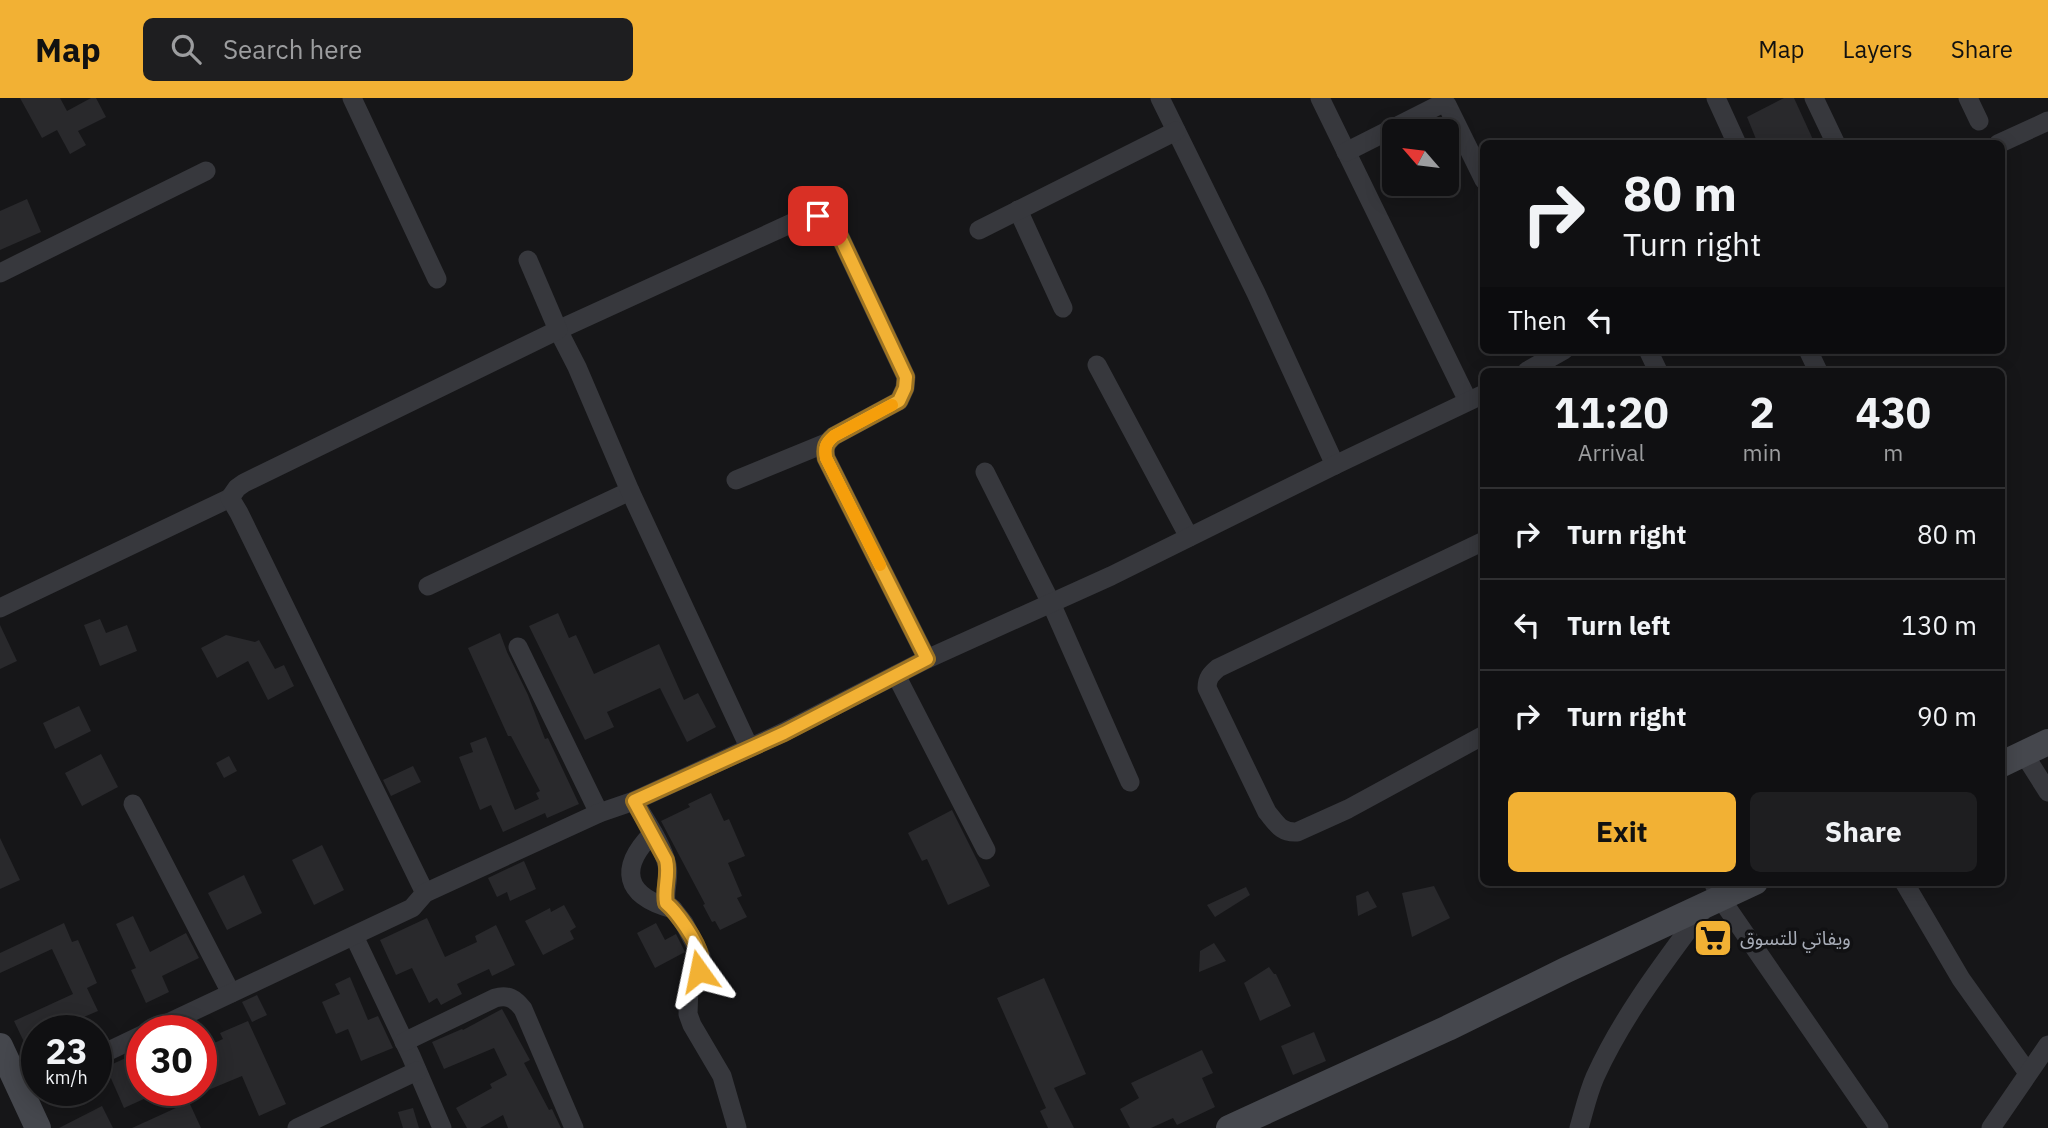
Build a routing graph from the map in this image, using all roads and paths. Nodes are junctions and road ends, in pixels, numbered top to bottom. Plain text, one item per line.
1 (352, 98) edge
2 (1160, 98) edge
3 (1320, 98) edge
4 (1716, 98) edge
5 (1814, 98) edge
6 (1968, 98) edge
7 (1979, 121) dead end
8 (2048, 121) edge
9 (1176, 131) junction
10 (1735, 140) edge
11 (1834, 140) edge
12 (2005, 141) edge
13 (1346, 152) junction
14 (206, 171) dead end
15 (1480, 172) edge
16 (1018, 210) junction
17 (979, 230) dead end
18 (528, 260) dead end
19 (0, 273) edge
20 (437, 279) dead end
21 (1063, 308) dead end
22 (558, 330) junction
23 (1557, 354) edge
24 (1097, 365) dead end
25 (1532, 368) edge
26 (1479, 400) edge
27 (826, 443) junction
28 (1335, 465) junction
29 (985, 472) dead end
30 (736, 480) dead end
31 (630, 491) junction
32 (230, 498) junction
33 (1189, 537) junction
34 (1480, 543) edge
35 (428, 586) dead end
36 (1051, 603) junction
37 (0, 608) edge
38 (519, 647) dead end
39 (927, 659) junction
40 (897, 675) junction
41 (1480, 737) edge
42 (2048, 742) edge
43 (749, 747) junction
44 (2013, 759) edge
45 (1130, 782) dead end
46 (2048, 792) edge
47 (634, 801) junction
48 (133, 804) dead end
49 (599, 813) junction
50 (653, 833) junction
51 (986, 850) dead end
52 (1742, 886) edge
53 (1906, 886) edge
54 (425, 893) junction
55 (1714, 895) edge
56 (673, 909) junction
57 (354, 936) junction
58 (231, 993) junction
59 (185, 1015) edge
60 (404, 1042) junction
61 (2048, 1045) edge
62 (0, 1046) edge
63 (417, 1071) junction
64 (2028, 1073) junction
65 (21, 1076) edge
66 (33, 1106) edge
67 (38, 1128) edge
68 (297, 1128) edge
69 (442, 1128) edge
70 (574, 1128) edge
71 (737, 1128) edge
72 (1229, 1128) edge
73 (1579, 1128) edge
74 (1879, 1128) edge
75 (1991, 1128) edge

1 - 20 street
2 - 9 street
3 - 13 street
4 - 10 street
5 - 11 street
6 - 7 street
8 - 12 street
9 - 16 street
9 - 28 street
13 - 15 street
13 - 26 street
14 - 19 street
16 - 17 street
16 - 21 street
18 - 22 street
22 - 27 street
22 - 31 street
22 - 32 street
23 - 25 street
24 - 33 street
26 - 28 street
27 - 30 street
27 - 39 street
28 - 33 street
29 - 36 street
31 - 35 street
31 - 43 street
32 - 37 street
32 - 54 street
33 - 36 street
34 - 41 street
36 - 39 street
36 - 45 street
38 - 49 street
39 - 40 street
40 - 43 street
40 - 51 street
42 - 44 street
43 - 47 street
44 - 46 street
47 - 49 street
47 - 50 street
48 - 58 street
49 - 54 street
50 - 56 street
50 - 56 street
52 - 55 street
53 - 64 street
54 - 57 street
55 - 72 street
55 - 73 street
55 - 74 street
56 - 71 street
57 - 58 street
57 - 60 street
58 - 59 street
60 - 63 street
60 - 70 street
61 - 64 street
62 - 65 street
63 - 68 street
63 - 69 street
64 - 75 street
66 - 67 street

